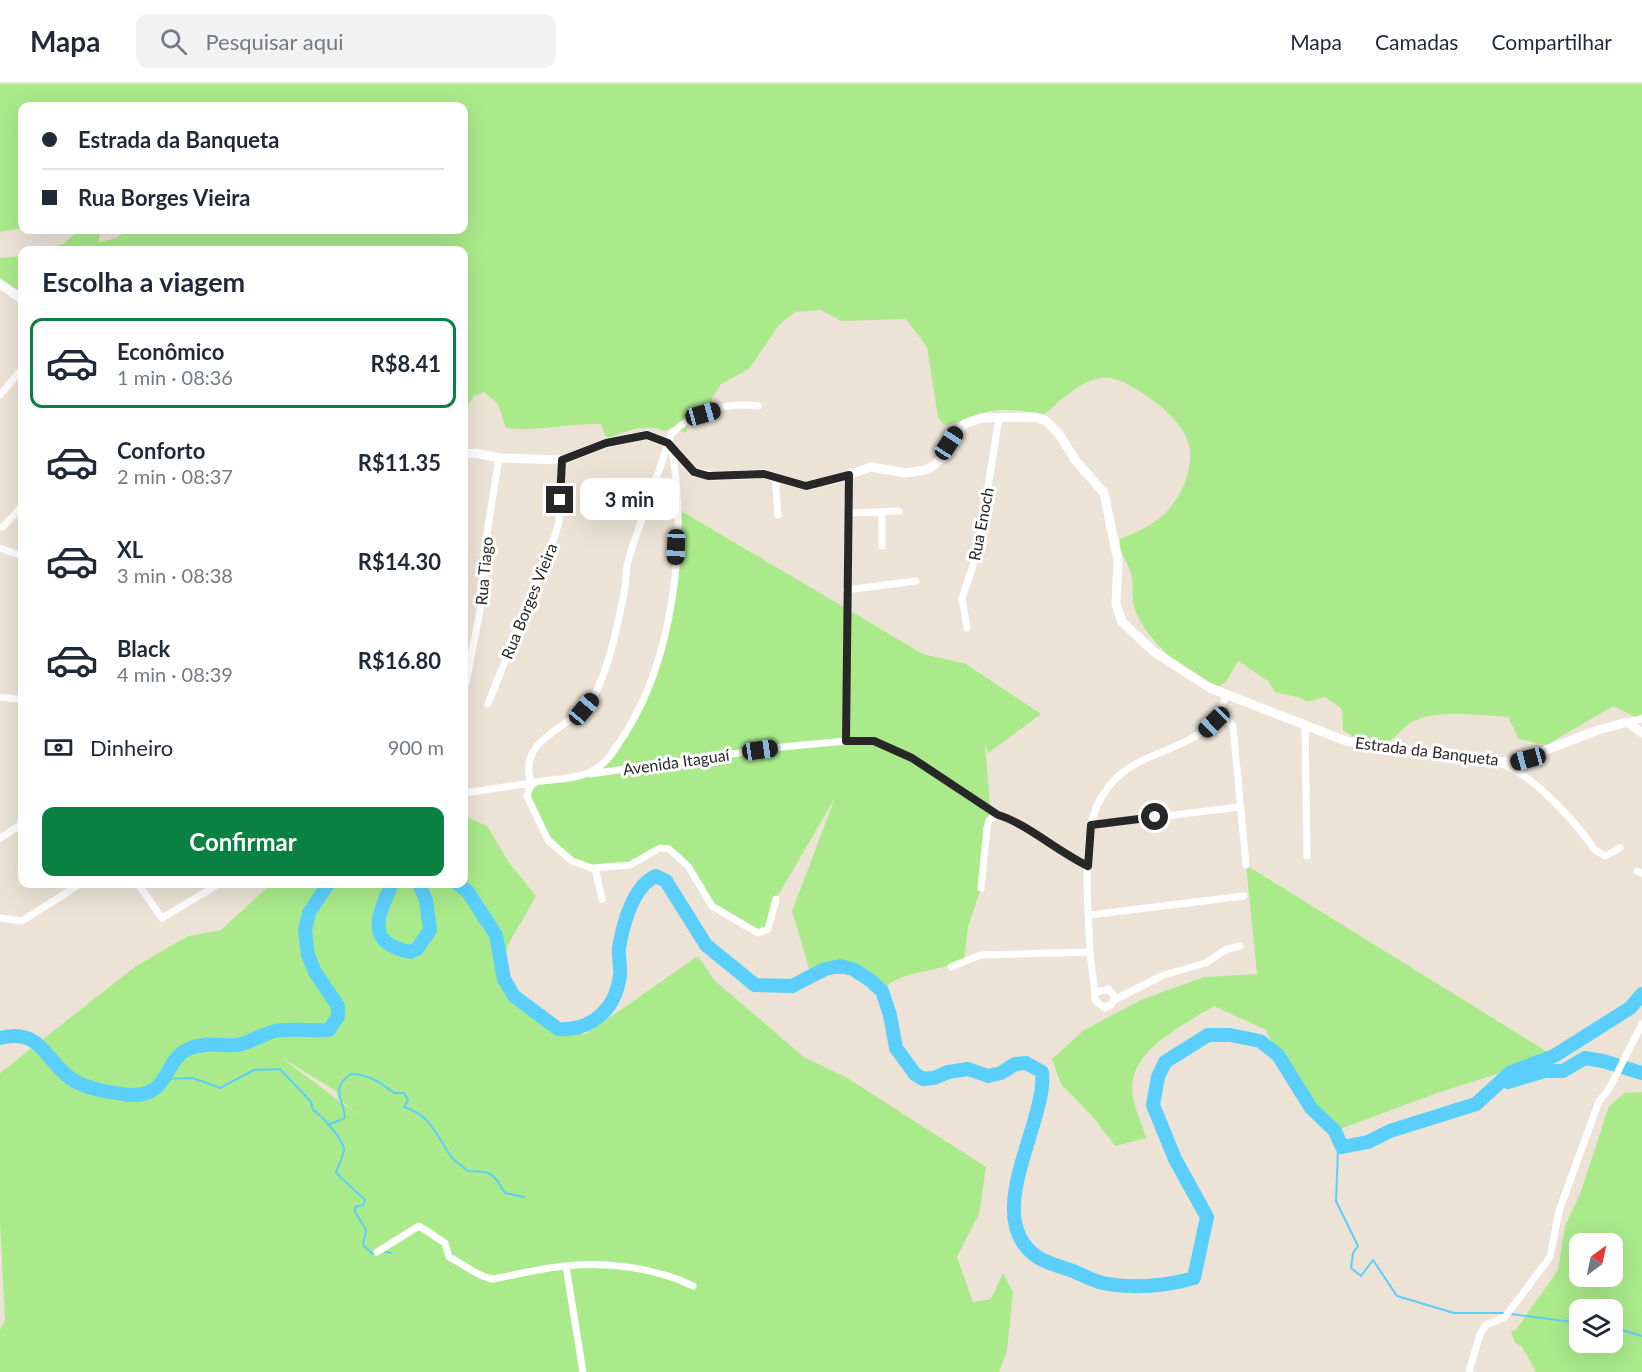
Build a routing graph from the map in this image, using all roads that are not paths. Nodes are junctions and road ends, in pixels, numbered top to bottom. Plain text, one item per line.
1 (0, 284) edge
2 (18, 296) edge
3 (18, 374) edge
4 (0, 395) edge
5 (758, 406) dead end
6 (999, 418) junction
7 (670, 447) junction
8 (468, 454) edge
9 (499, 458) junction
10 (562, 460) junction
11 (849, 475) junction
12 (775, 476) junction
13 (18, 510) edge
14 (899, 511) dead end
15 (882, 512) junction
16 (850, 513) junction
17 (778, 515) dead end
18 (0, 527) edge
19 (882, 546) dead end
20 (0, 548) edge
21 (18, 555) edge
22 (916, 581) dead end
23 (846, 590) junction
24 (967, 628) dead end
25 (468, 673) edge
26 (1226, 695) junction
27 (0, 696) edge
28 (18, 699) dead end
29 (488, 704) dead end
30 (1221, 710) junction
31 (1642, 719) edge
32 (1629, 722) junction
33 (1305, 725) junction
34 (1642, 733) edge
35 (846, 741) junction
36 (1494, 761) junction
37 (585, 775) junction
38 (531, 783) junction
39 (468, 792) edge
40 (1240, 807) junction
41 (998, 815) junction
42 (1091, 825) junction
43 (18, 827) edge
44 (0, 838) edge
45 (1620, 848) dead end
46 (1307, 856) dead end
47 (1246, 865) dead end
48 (1088, 866) junction
49 (595, 868) junction
50 (74, 888) edge
51 (141, 888) edge
52 (212, 888) edge
53 (981, 888) dead end
54 (1244, 896) dead end
55 (602, 899) dead end
56 (776, 899) dead end
57 (1090, 915) junction
58 (0, 918) edge
59 (1240, 946) dead end
60 (1090, 952) junction
61 (951, 967) dead end
62 (1096, 992) junction
63 (1114, 1000) junction
64 (1642, 1024) edge
65 (377, 1252) dead end
66 (566, 1266) junction
67 (693, 1286) dead end
68 (583, 1372) edge
69 (1469, 1372) edge

1 - 2 street
3 - 4 street
5 - 7 street
6 - 11 street, Estrada da Banqueta
6 - 24 street, Rua Enoch
6 - 26 street, Estrada da Banqueta
7 - 10 street
7 - 12 street, Estrada da Banqueta
7 - 37 street
7 - 38 street
8 - 9 street
9 - 10 street
9 - 25 street, Rua Tiago
10 - 29 street, Rua Borges Vieira
11 - 12 street, Estrada da Banqueta
11 - 16 street
12 - 17 street
13 - 18 street
14 - 15 street
15 - 16 street
15 - 19 street
16 - 23 street
20 - 21 street
22 - 23 street
23 - 35 street
26 - 30 street
26 - 33 street, Estrada da Banqueta
27 - 28 street
30 - 40 street
30 - 42 street
31 - 32 street
32 - 34 street
32 - 36 street, Estrada da Banqueta
33 - 36 street, Estrada da Banqueta
33 - 46 street
35 - 37 street, Avenida Itaguaí
35 - 41 street, Avenida Itaguaí
36 - 45 street
37 - 38 street, Avenida Itaguaí
38 - 39 street
38 - 49 street
40 - 42 street
40 - 47 street
41 - 48 street
41 - 53 street
42 - 48 street
43 - 44 street
48 - 57 street
49 - 55 street
49 - 56 street
50 - 58 street
51 - 52 street
54 - 57 street
57 - 60 street
59 - 63 street
60 - 61 street
60 - 62 street
62 - 63 street
62 - 63 street
64 - 69 street
65 - 66 street
66 - 67 street
66 - 68 street

